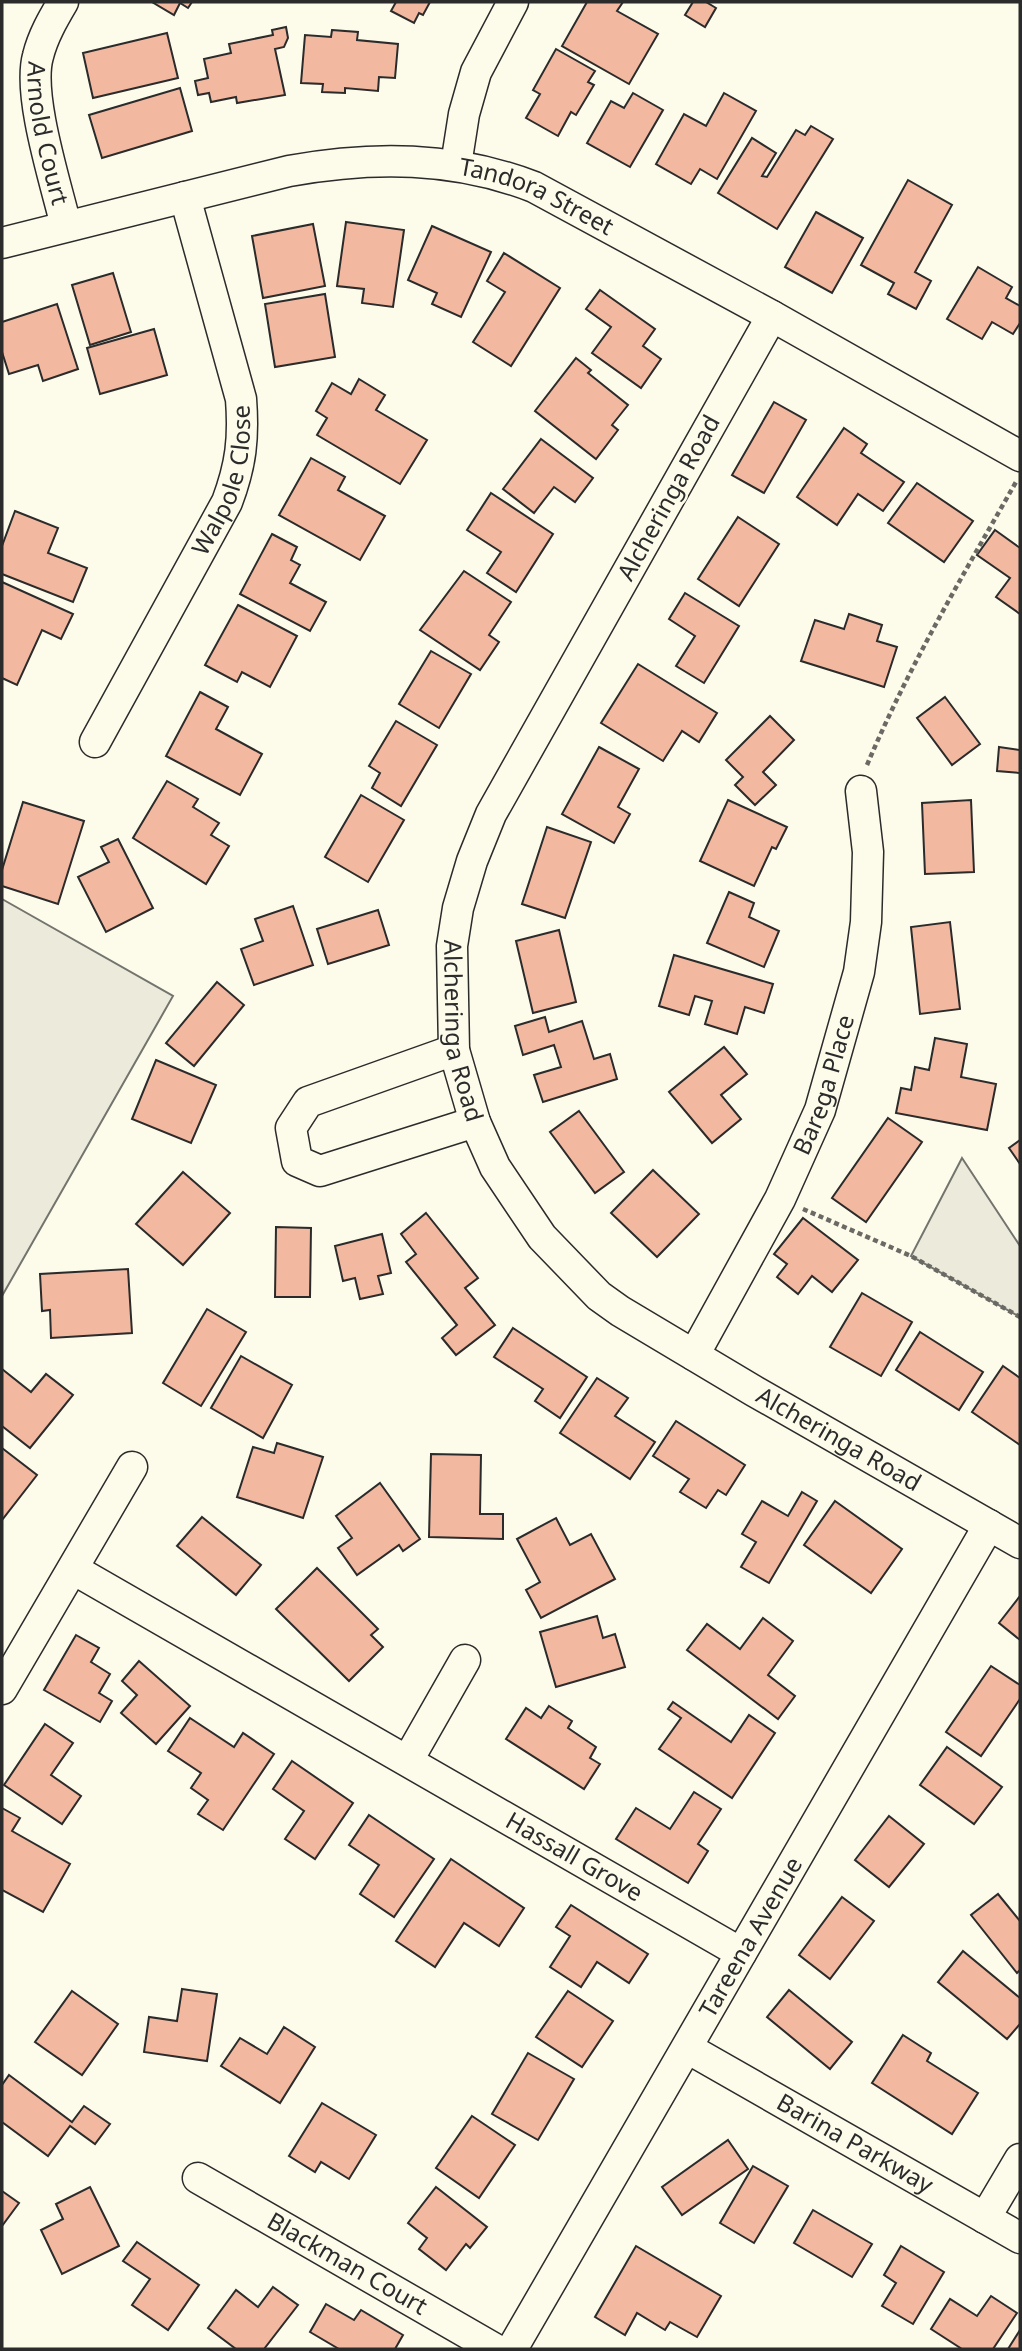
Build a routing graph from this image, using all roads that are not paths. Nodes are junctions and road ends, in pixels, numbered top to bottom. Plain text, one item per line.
1 (63, 2) edge
2 (513, 2) edge
3 (456, 165) junction
4 (185, 197) junction
5 (66, 226) junction
6 (2, 243) edge
7 (772, 316) junction
8 (1020, 456) edge
9 (95, 743) dead end
10 (861, 791) road end
11 (454, 1050) junction
12 (475, 1122) junction
13 (694, 1355) junction
14 (132, 1467) dead end
15 (989, 1525) junction
16 (1020, 1543) edge
17 (73, 1569) junction
18 (465, 1660) dead end
19 (2, 1689) edge
20 (408, 1760) junction
21 (741, 1953) junction
22 (689, 2049) junction
23 (1020, 2159) edge
24 (198, 2178) dead end
25 (985, 2218) junction
26 (1020, 2238) edge
27 (495, 2349) edge
28 (512, 2349) edge

1 - 5 street, Arnold Court
2 - 3 street
3 - 4 street, Tandora Street
3 - 7 street, Tandora Street
4 - 5 street, Tandora Street
4 - 9 street, Walpole Close
5 - 6 street, Tandora Street
7 - 8 street, Tandora Street
7 - 11 street, Alcheringa Road
10 - 13 street, Barega Place
11 - 12 street, Alcheringa Road
11 - 12 street
12 - 13 street, Alcheringa Road
13 - 15 street, Alcheringa Road
14 - 17 street
15 - 16 street, Alcheringa Road
15 - 21 street, Tareena Avenue
17 - 19 street
17 - 20 street, Hassall Grove
18 - 20 street
20 - 21 street, Hassall Grove
21 - 22 street, Tareena Avenue
22 - 25 street, Barina Parkway
22 - 28 street, Tareena Avenue
23 - 25 street
24 - 27 street, Blackman Court
25 - 26 street, Barina Parkway

